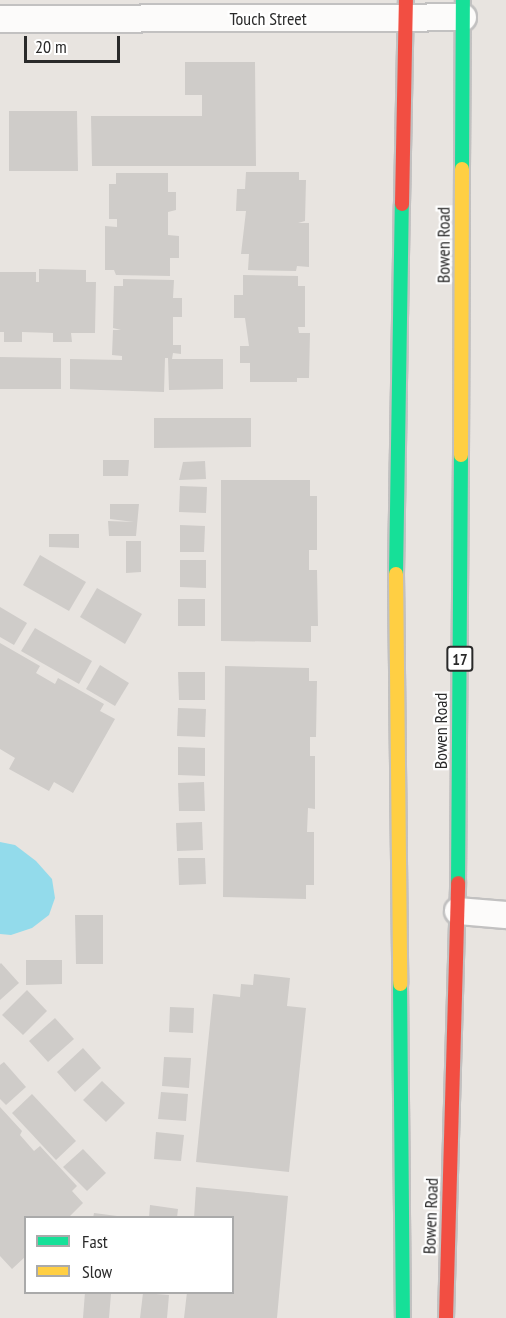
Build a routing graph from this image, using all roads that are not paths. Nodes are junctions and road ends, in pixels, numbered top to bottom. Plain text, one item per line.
1 (463, 9) edge
2 (406, 10) edge
3 (0, 19) edge
4 (459, 911) junction
5 (506, 915) edge
6 (402, 1318) edge
7 (446, 1318) edge

1 - 2 street, Touch Street
1 - 4 main road, Bowen Road / 17
2 - 3 street, Touch Street
2 - 6 main road, Bowen Road
4 - 5 street
4 - 7 main road, Bowen Road / 17

